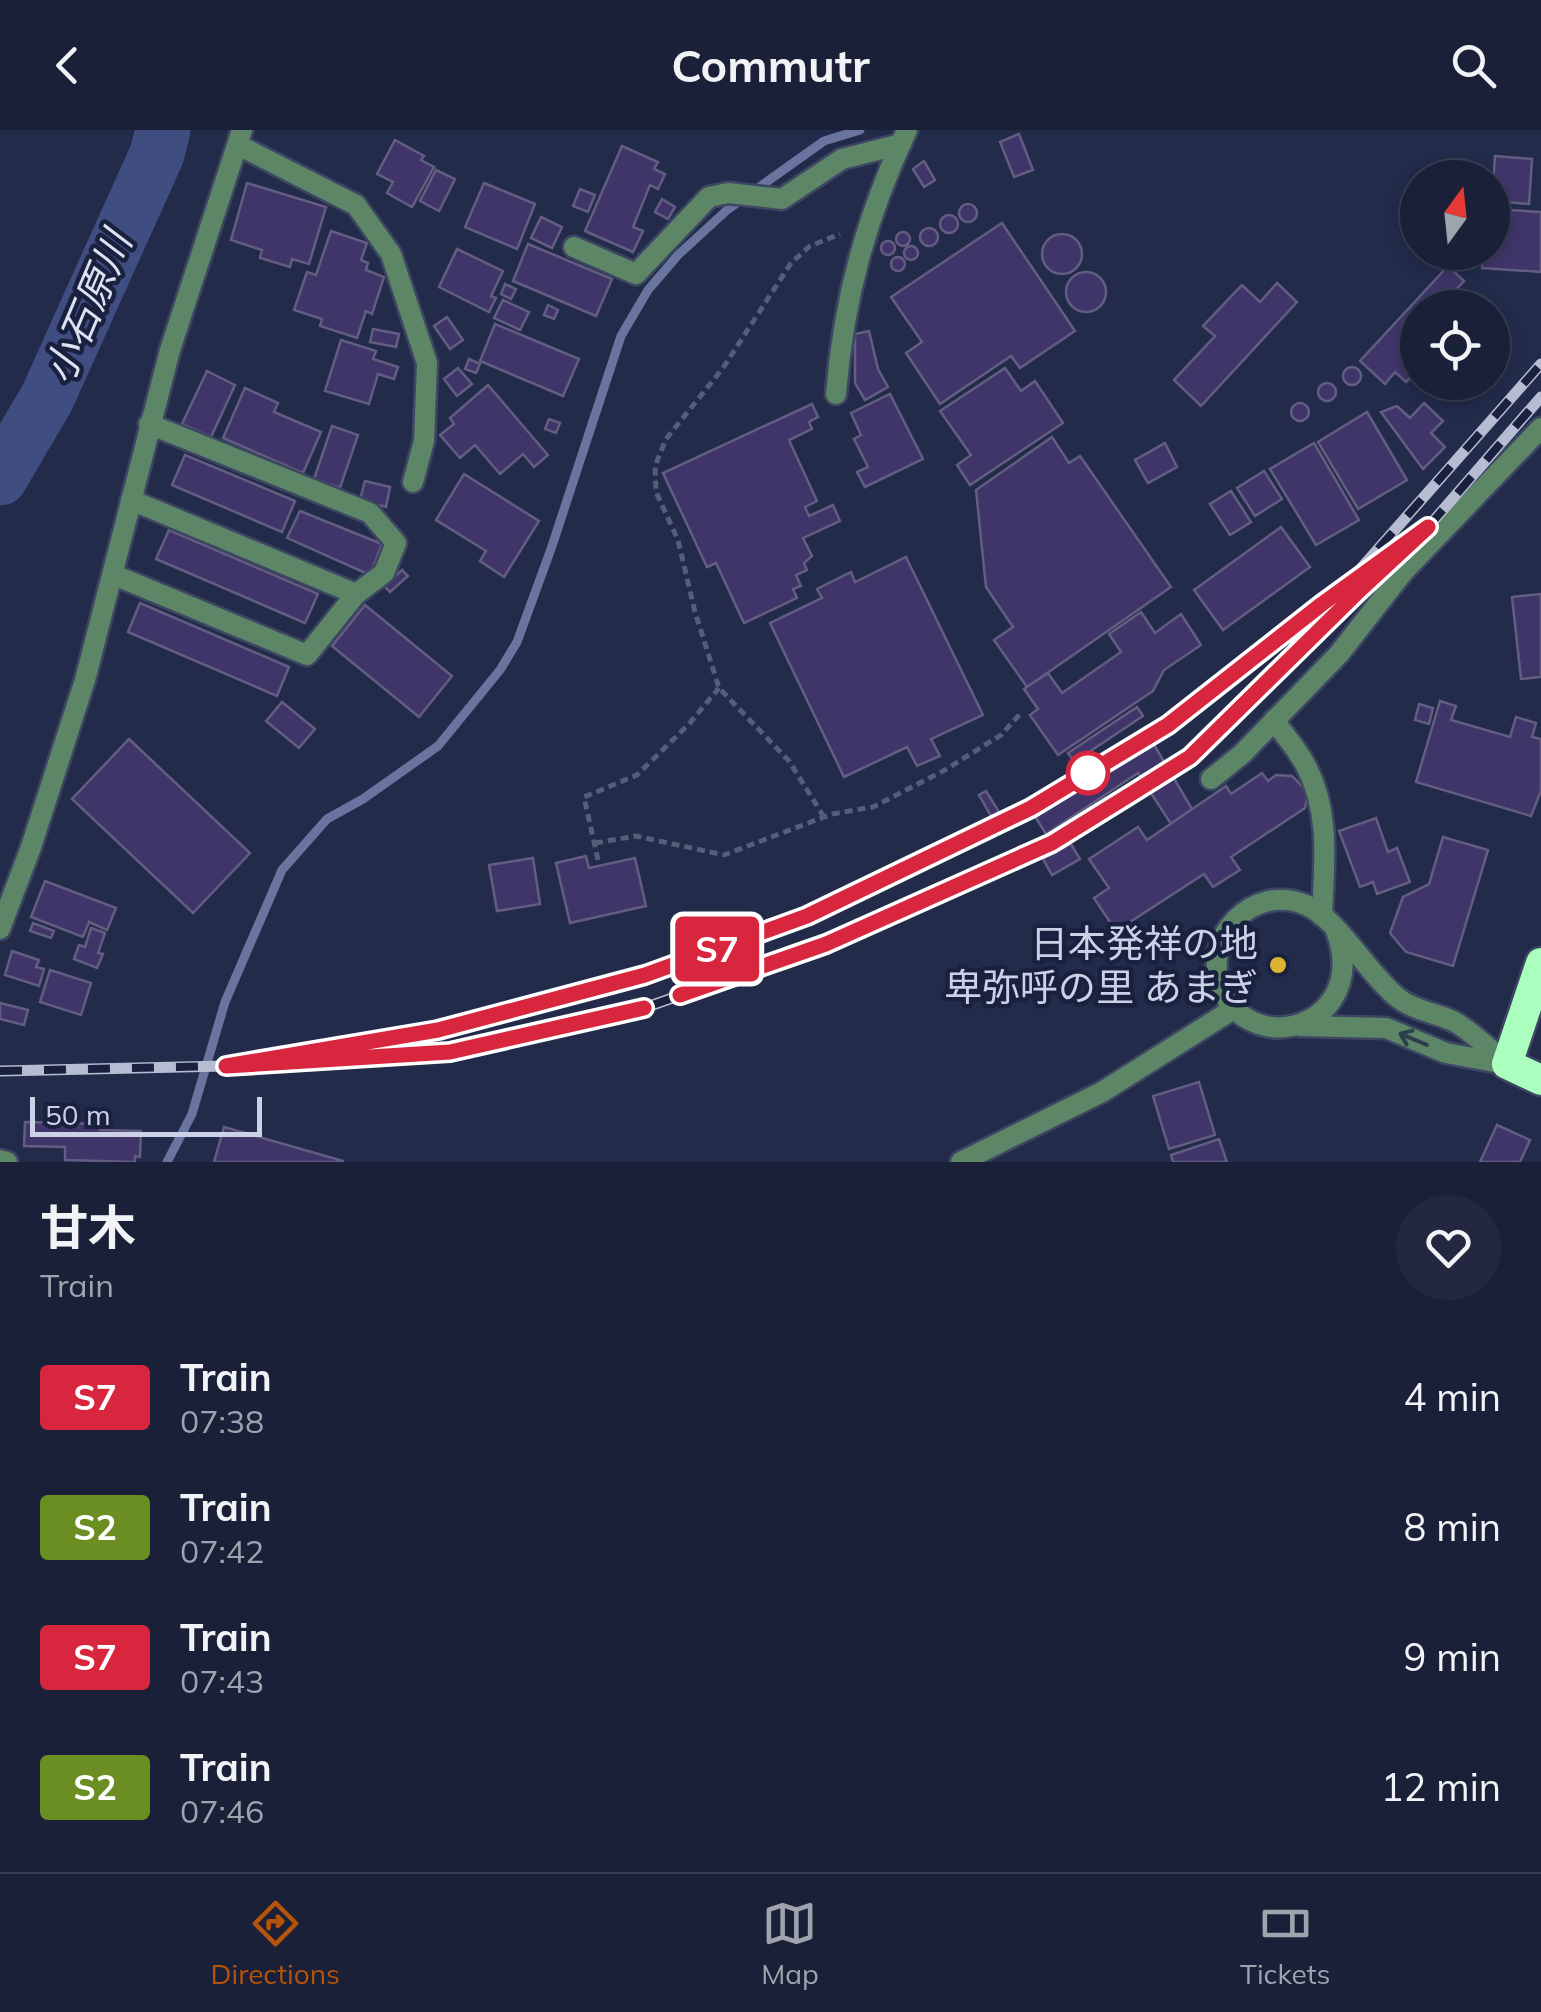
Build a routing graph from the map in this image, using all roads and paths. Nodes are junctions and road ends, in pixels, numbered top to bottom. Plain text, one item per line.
1 (904, 137) edge
2 (240, 138) edge
3 (868, 222) junction
4 (574, 247) dead end
5 (836, 394) dead end
6 (150, 424) junction
7 (1541, 428) edge
8 (413, 482) dead end
9 (131, 500) junction
10 (114, 575) junction
11 (356, 594) junction
12 (719, 688) junction
13 (1021, 713) dead end
14 (1274, 720) junction
15 (1211, 779) dead end
16 (824, 817) junction
17 (594, 843) junction
18 (598, 860) dead end
19 (1329, 924) junction
20 (0, 929) edge
21 (1541, 963) edge
22 (1235, 1008) junction
23 (1292, 1026) junction
24 (1506, 1064) junction
25 (1541, 1080) edge
26 (961, 1162) edge

1 - 3 street
1 - 4 street
2 - 6 street
2 - 8 street
3 - 5 street
3 - 12 path
6 - 9 street
6 - 11 street
7 - 14 street
9 - 10 street
9 - 11 street
10 - 11 street
10 - 20 street
12 - 16 path
12 - 17 path
13 - 16 path
14 - 15 street
14 - 19 street
16 - 17 path
17 - 18 path
19 - 22 street
19 - 23 street
19 - 24 street
21 - 24 highway
22 - 23 street
22 - 26 street
24 -> 23 street
24 - 25 highway

